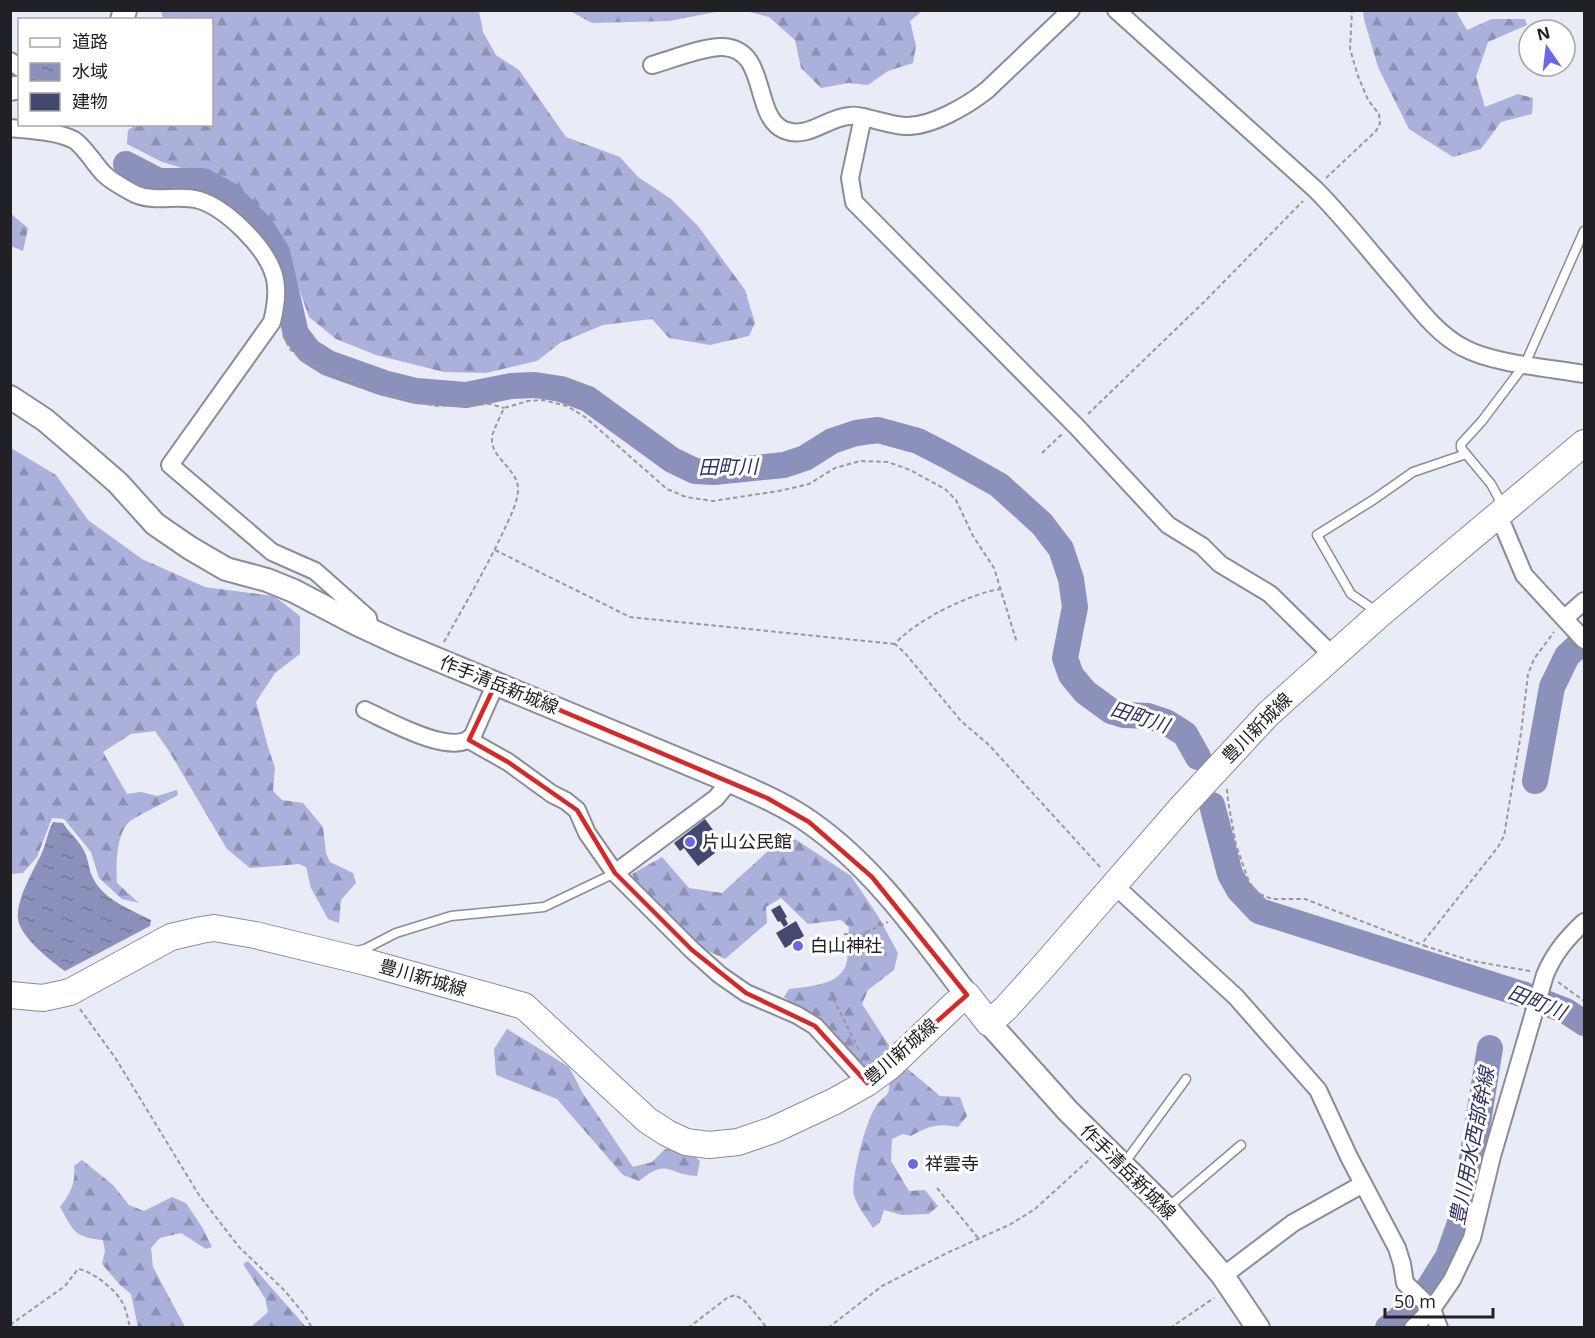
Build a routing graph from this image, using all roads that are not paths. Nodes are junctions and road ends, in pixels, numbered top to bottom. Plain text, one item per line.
1 (1071, 10) edge
2 (1116, 10) edge
3 (652, 65) dead end
4 (863, 117) junction
5 (10, 128) edge
6 (1584, 231) edge
7 (1525, 364) junction
8 (1584, 374) edge
9 (10, 397) edge
10 (1584, 443) edge
11 (1466, 454) junction
12 (1502, 513) junction
13 (1584, 601) edge
14 (1380, 614) junction
15 (1569, 622) junction
16 (370, 630) junction
17 (1584, 640) edge
18 (1333, 656) junction
19 (496, 683) junction
20 (365, 710) dead end
21 (469, 740) junction
22 (730, 781) junction
23 (615, 873) junction
24 (1114, 885) junction
25 (1584, 922) edge
26 (335, 954) junction
27 (10, 995) edge
28 (967, 996) junction
29 (989, 1023) junction
30 (1186, 1079) dead end
31 (867, 1083) junction
32 (1241, 1145) dead end
33 (1123, 1165) junction
34 (1363, 1184) junction
35 (1166, 1208) junction
36 (1227, 1281) junction
37 (1431, 1307) junction
38 (1258, 1328) edge
39 (1413, 1328) edge
40 (1439, 1328) edge

1 - 4 street
2 - 7 street
3 - 4 street
4 - 18 street
5 - 16 street
6 - 7 lane
7 - 8 street
7 - 11 lane
9 - 16 main road, 作手清岳新城線
10 - 12 main road, 豊川新城線
11 - 12 lane
11 - 14 lane
12 - 14 main road, 豊川新城線
12 - 15 street
13 - 15 street
14 - 18 main road, 豊川新城線
15 - 17 street
16 - 19 main road, 作手清岳新城線
18 - 24 main road, 豊川新城線
19 - 21 street
19 - 22 main road, 作手清岳新城線
20 - 21 street
21 - 23 street
22 - 23 street
22 - 28 main road, 作手清岳新城線
23 - 26 lane
23 - 31 street
24 - 29 main road, 豊川新城線
24 - 34 street
25 - 37 street
26 - 27 main road, 豊川新城線
26 - 31 main road, 豊川新城線
28 - 29 main road
28 - 31 main road, 豊川新城線
29 - 33 main road, 作手清岳新城線
30 - 33 lane
32 - 35 lane
33 - 35 main road, 作手清岳新城線
34 - 36 street
34 - 37 street
35 - 36 main road, 作手清岳新城線
36 - 38 main road, 作手清岳新城線
37 - 39 street
37 - 40 street

